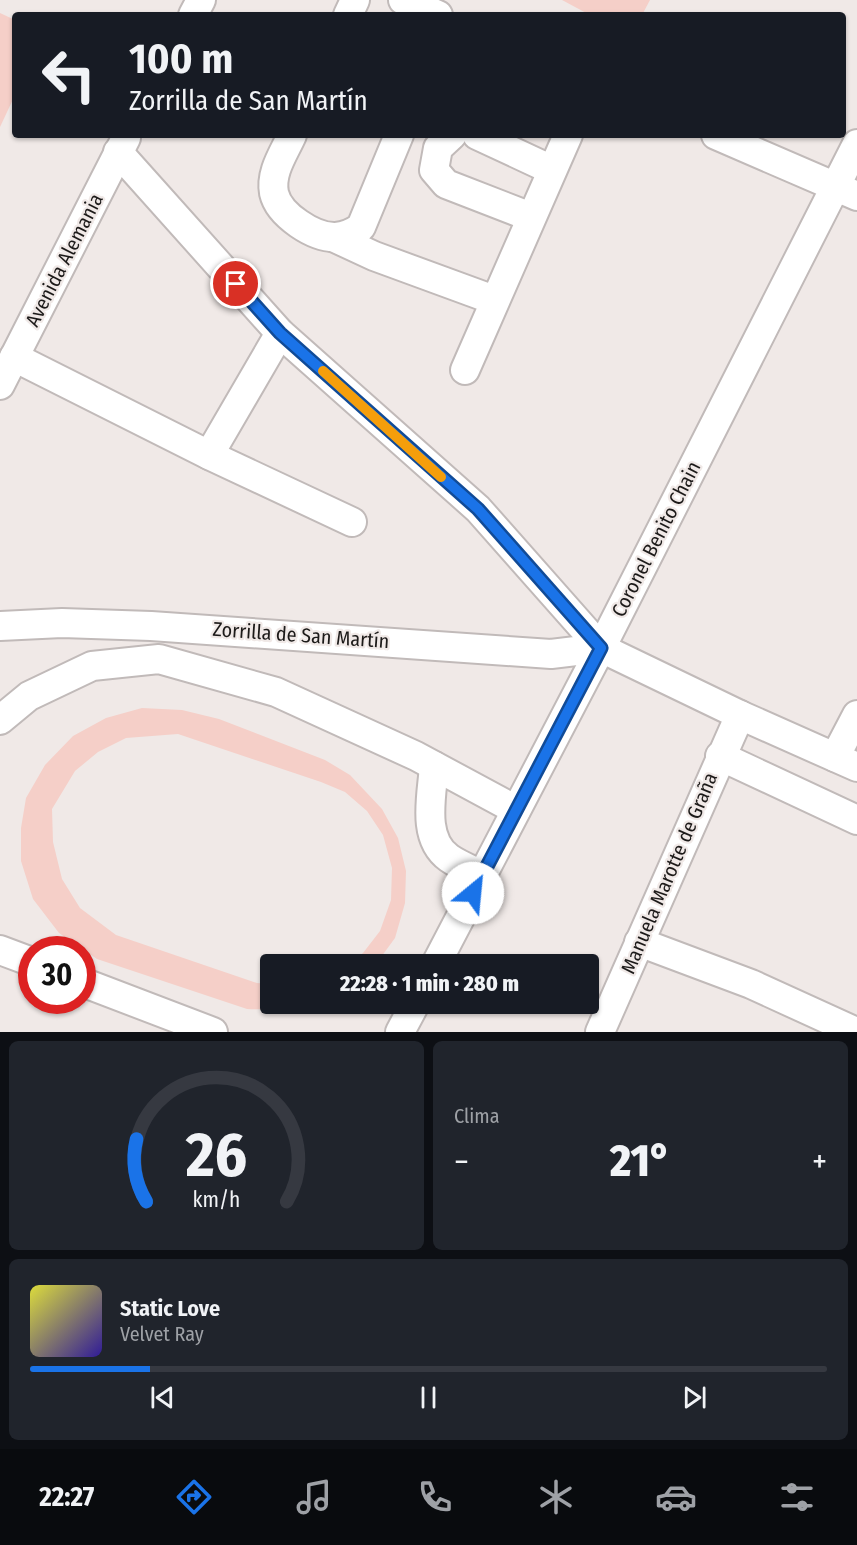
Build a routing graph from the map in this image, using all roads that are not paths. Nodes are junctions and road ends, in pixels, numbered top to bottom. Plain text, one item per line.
1 (403, 0) edge
2 (431, 12) edge
3 (291, 138) edge
4 (398, 138) edge
5 (449, 138) edge
6 (483, 138) edge
7 (567, 138) edge
8 (723, 138) edge
9 (123, 144) edge
10 (857, 144) edge
11 (552, 170) junction
12 (846, 191) edge
13 (531, 217) junction
14 (333, 237) junction
15 (494, 300) junction
16 (280, 333) junction
17 (14, 357) junction
18 (465, 370) dead end
19 (0, 385) edge
20 (209, 455) junction
21 (352, 522) dead end
22 (0, 626) edge
23 (601, 648) junction
24 (740, 715) junction
25 (857, 715) edge
26 (0, 720) edge
27 (720, 756) junction
28 (846, 762) edge
29 (434, 766) junction
30 (516, 810) junction
31 (857, 820) edge
32 (482, 875) junction
33 (639, 942) junction
34 (0, 950) edge
35 (441, 954) edge
36 (18, 957) edge
37 (96, 987) edge
38 (410, 1014) edge
39 (213, 1032) edge
40 (400, 1032) edge
41 (600, 1032) edge
42 (856, 1032) edge

1 - 2 street
3 - 14 street
4 - 14 street
5 - 13 street
6 - 11 street
7 - 11 street
8 - 12 street
9 - 16 street
9 - 17 street, Avenida Alemania
10 - 12 street, Coronel Benito Chain
11 - 13 street
12 - 23 street, Coronel Benito Chain
13 - 15 street
14 - 15 street
15 - 18 street
16 - 20 street
16 - 23 street
17 - 19 street, Avenida Alemania
17 - 20 street
20 - 21 street
22 - 23 street, Zorrilla de San Martín
23 - 24 street
23 - 30 street, Coronel Benito Chain
24 - 27 street, Manuela Marotte de Graña
24 - 28 street
25 - 28 street
26 - 29 street
27 - 31 street
27 - 33 street, Manuela Marotte de Graña
29 - 30 street
29 - 32 street
30 - 32 street, Coronel Benito Chain
32 - 35 street, Coronel Benito Chain
33 - 41 street, Manuela Marotte de Graña
33 - 42 street
34 - 36 street
37 - 39 street
38 - 40 street

